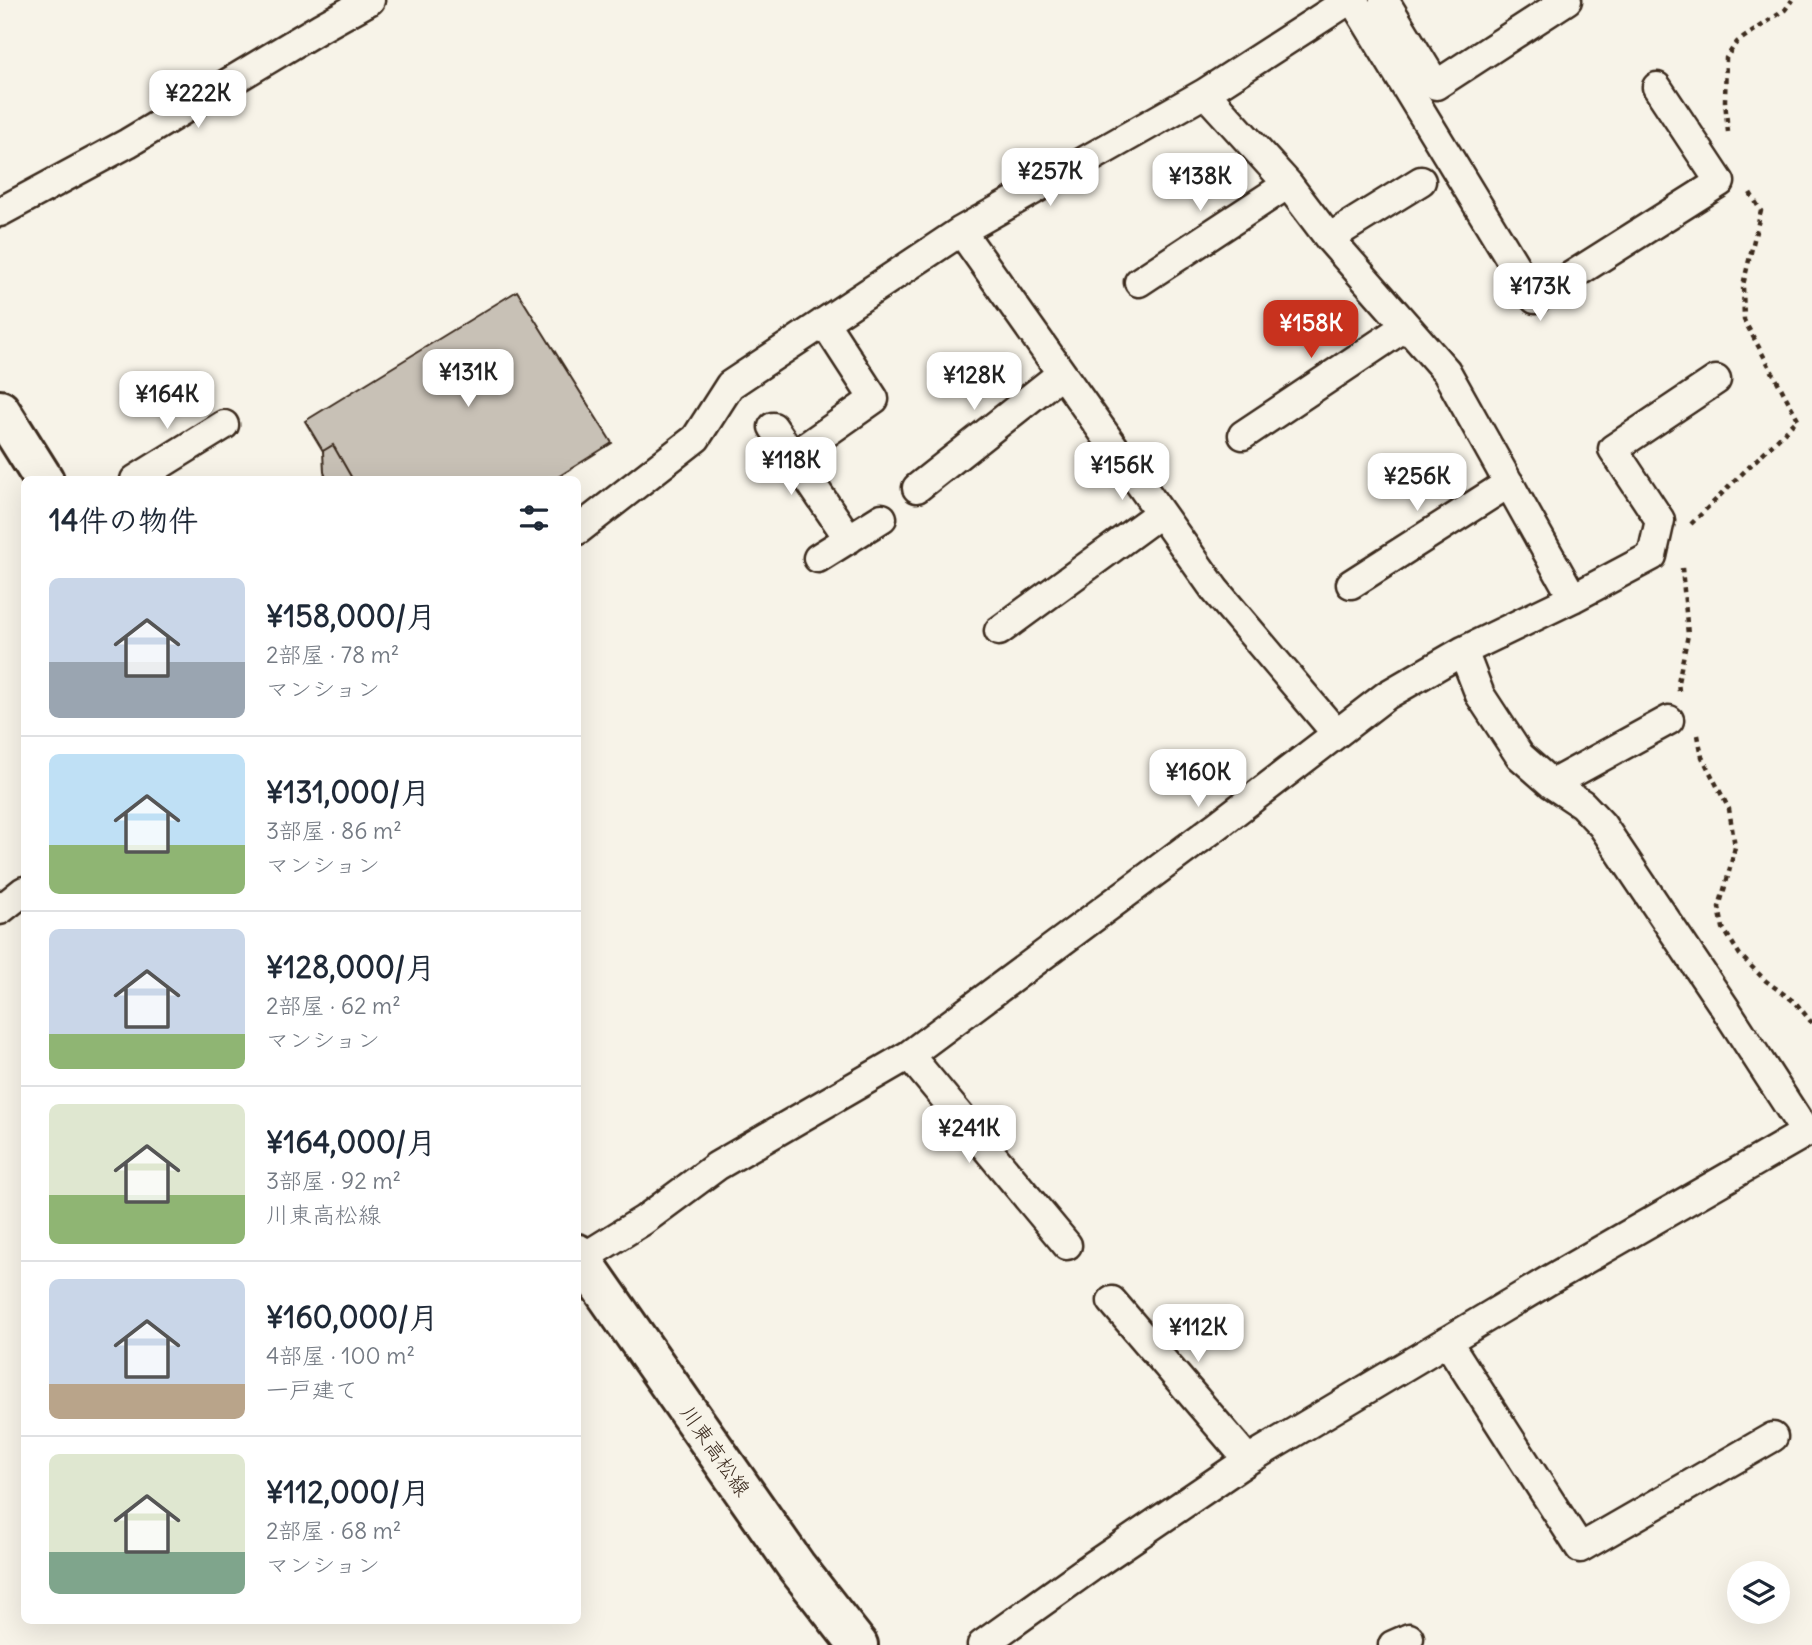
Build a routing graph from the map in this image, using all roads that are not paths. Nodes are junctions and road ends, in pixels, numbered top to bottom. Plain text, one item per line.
1 (370, 0) edge
2 (1351, 0) edge
3 (1384, 0) edge
4 (1567, 0) edge
5 (1657, 87) dead end
6 (1205, 93) junction
7 (1421, 181) dead end
8 (1288, 184) junction
9 (0, 212) edge
10 (961, 231) junction
11 (1329, 238) junction
12 (1139, 282) dead end
13 (824, 322) junction
14 (1406, 326) junction
15 (1062, 374) junction
16 (1716, 380) dead end
17 (0, 410) edge
18 (224, 425) dead end
19 (774, 427) dead end
20 (1243, 435) dead end
21 (793, 456) junction
22 (41, 476) edge
23 (141, 476) edge
24 (1509, 483) junction
25 (917, 488) dead end
26 (1160, 513) junction
27 (882, 518) dead end
28 (581, 528) edge
29 (849, 539) junction
30 (818, 558) dead end
31 (1351, 584) dead end
32 (1573, 598) junction
33 (999, 631) dead end
34 (1464, 651) junction
35 (1681, 713) road end
36 (1336, 733) junction
37 (1552, 784) junction
38 (21, 893) edge
39 (0, 910) edge
40 (909, 1055) junction
41 (1809, 1131) edge
42 (1067, 1245) dead end
43 (581, 1256) edge
44 (581, 1260) edge
45 (1112, 1301) dead end
46 (1447, 1341) junction
47 (1773, 1437) dead end
48 (1248, 1460) junction
49 (858, 1645) edge
50 (982, 1645) edge

1 - 9 street
2 - 5 street
2 - 6 street
3 - 4 street
6 - 8 street
6 - 10 street
7 - 11 street
8 - 11 street
8 - 12 street
10 - 13 street
10 - 15 street
11 - 14 street
13 - 21 street
13 - 28 street
14 - 20 street
14 - 24 street
15 - 25 street
15 - 26 street
16 - 32 street
17 - 22 main road
18 - 23 street
19 - 21 street
21 - 29 street
24 - 31 street
24 - 32 street
26 - 33 street
26 - 36 street
27 - 29 street
29 - 30 street
32 - 34 street
34 - 36 street
34 - 37 street
35 - 37 street
36 - 40 street
37 - 41 street
38 - 39 street
40 - 42 street
40 - 43 street
41 - 46 street
44 - 49 main road, 川東高松線
45 - 48 street
46 - 47 street
46 - 48 street
48 - 50 street

